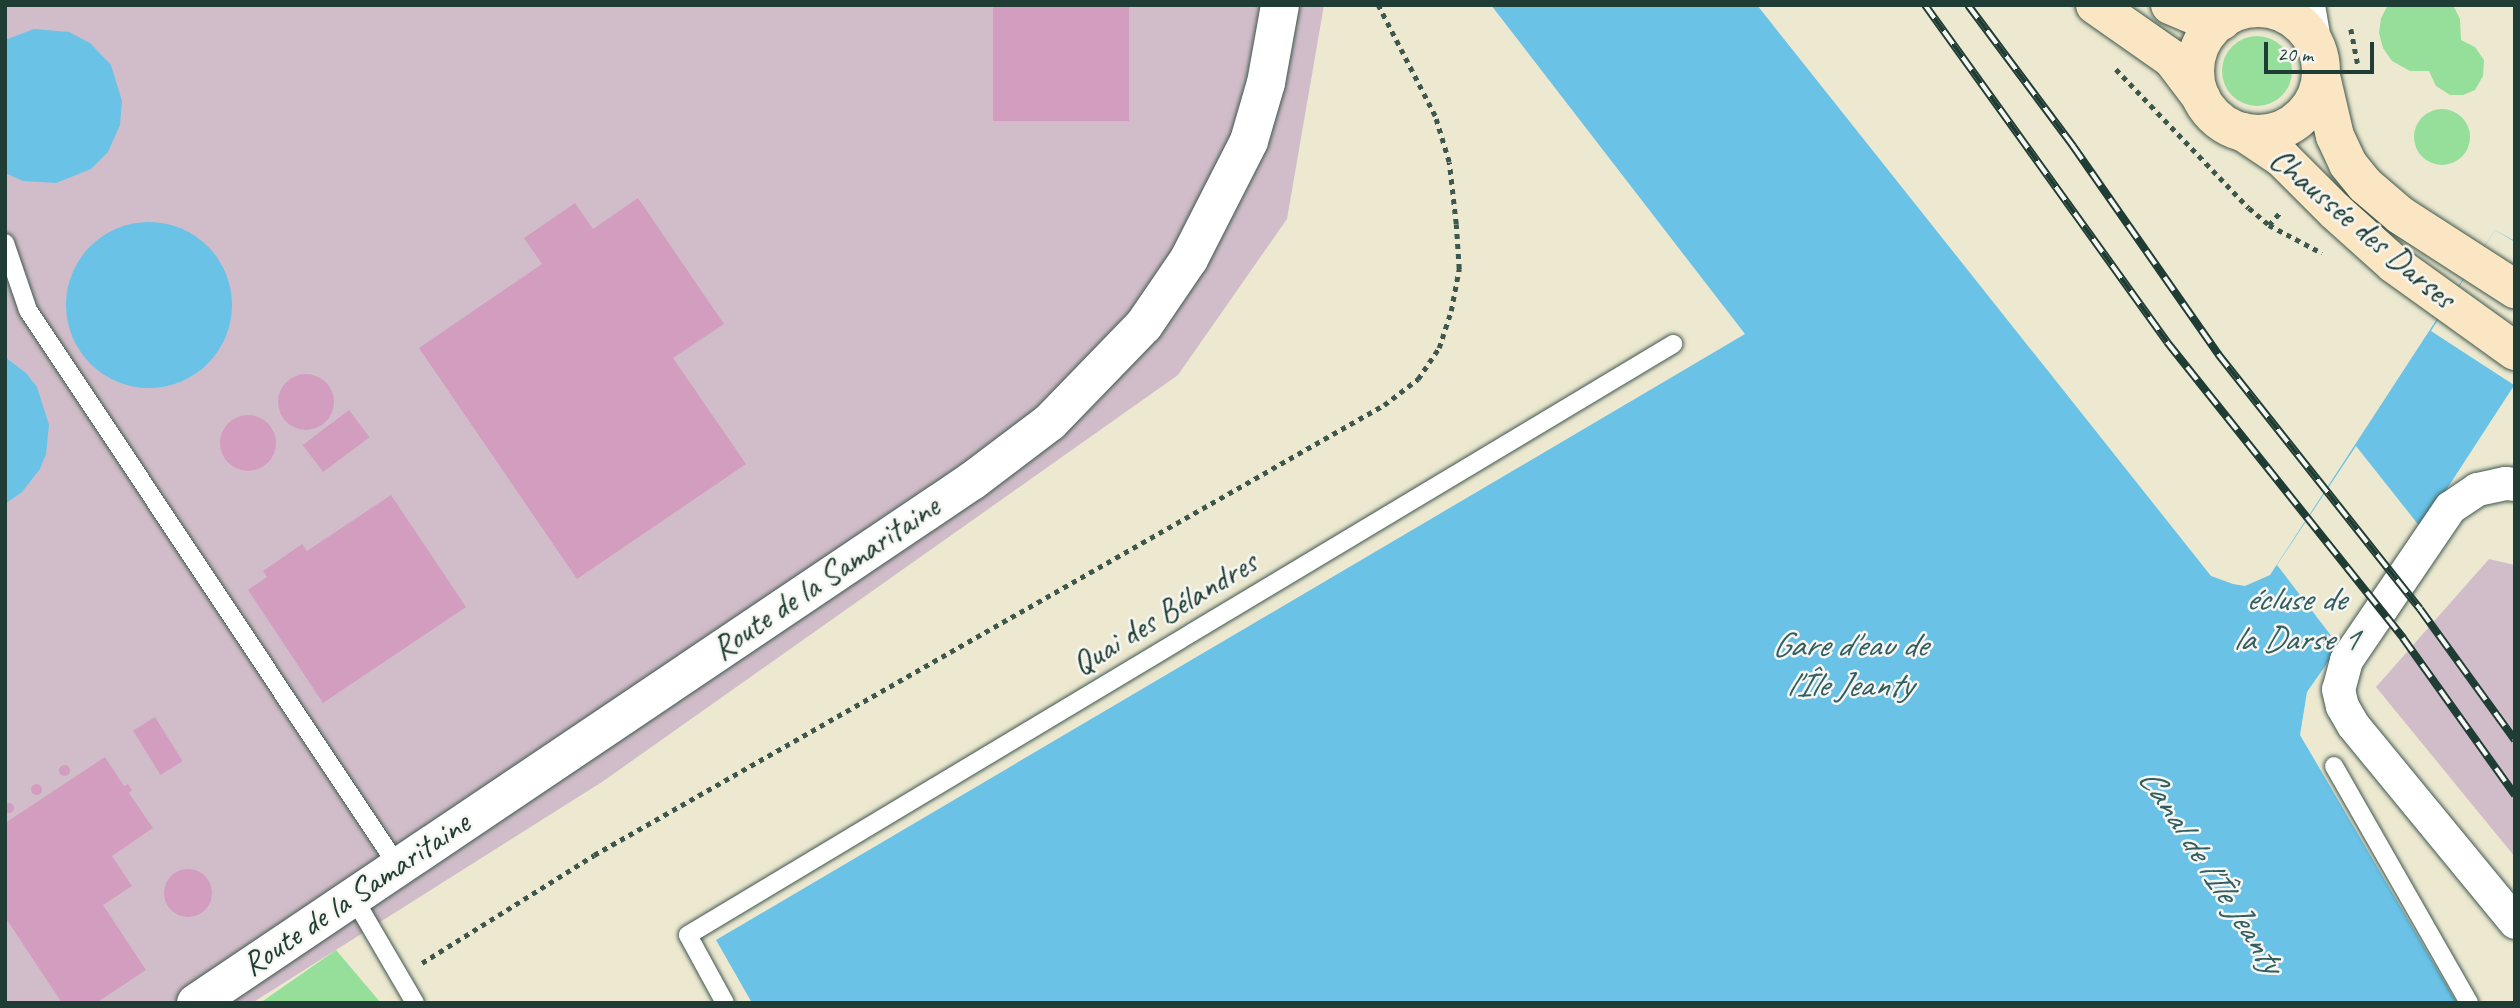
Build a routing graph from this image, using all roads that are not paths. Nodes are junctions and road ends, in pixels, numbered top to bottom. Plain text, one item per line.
1 (1280, 5) edge
2 (2095, 5) edge
3 (2170, 5) edge
4 (2308, 5) edge
5 (2237, 12) edge
6 (2318, 61) junction
7 (2201, 97) junction
8 (2243, 132) junction
9 (5, 243) edge
10 (2515, 289) edge
11 (1673, 344) dead end
12 (2515, 351) edge
13 (2515, 484) edge
14 (2334, 766) dead end
15 (397, 865) junction
16 (352, 895) junction
17 (2515, 922) edge
18 (196, 1003) edge
19 (415, 1003) edge
20 (725, 1003) edge
21 (2469, 1003) edge

1 - 15 street, Route de la Samaritaine
2 - 7 main road
3 - 5 main road
4 - 6 street
5 - 6 main road
5 - 7 main road
6 - 8 main road
6 - 10 main road, Chaussée des Darses
7 - 8 main road
8 - 12 main road, Chaussée des Darses
9 - 15 lane
11 - 20 lane, Quai des Bélandres
13 - 17 street
14 - 21 lane
15 - 16 street, Route de la Samaritaine
16 - 18 street, Route de la Samaritaine
16 - 19 lane

